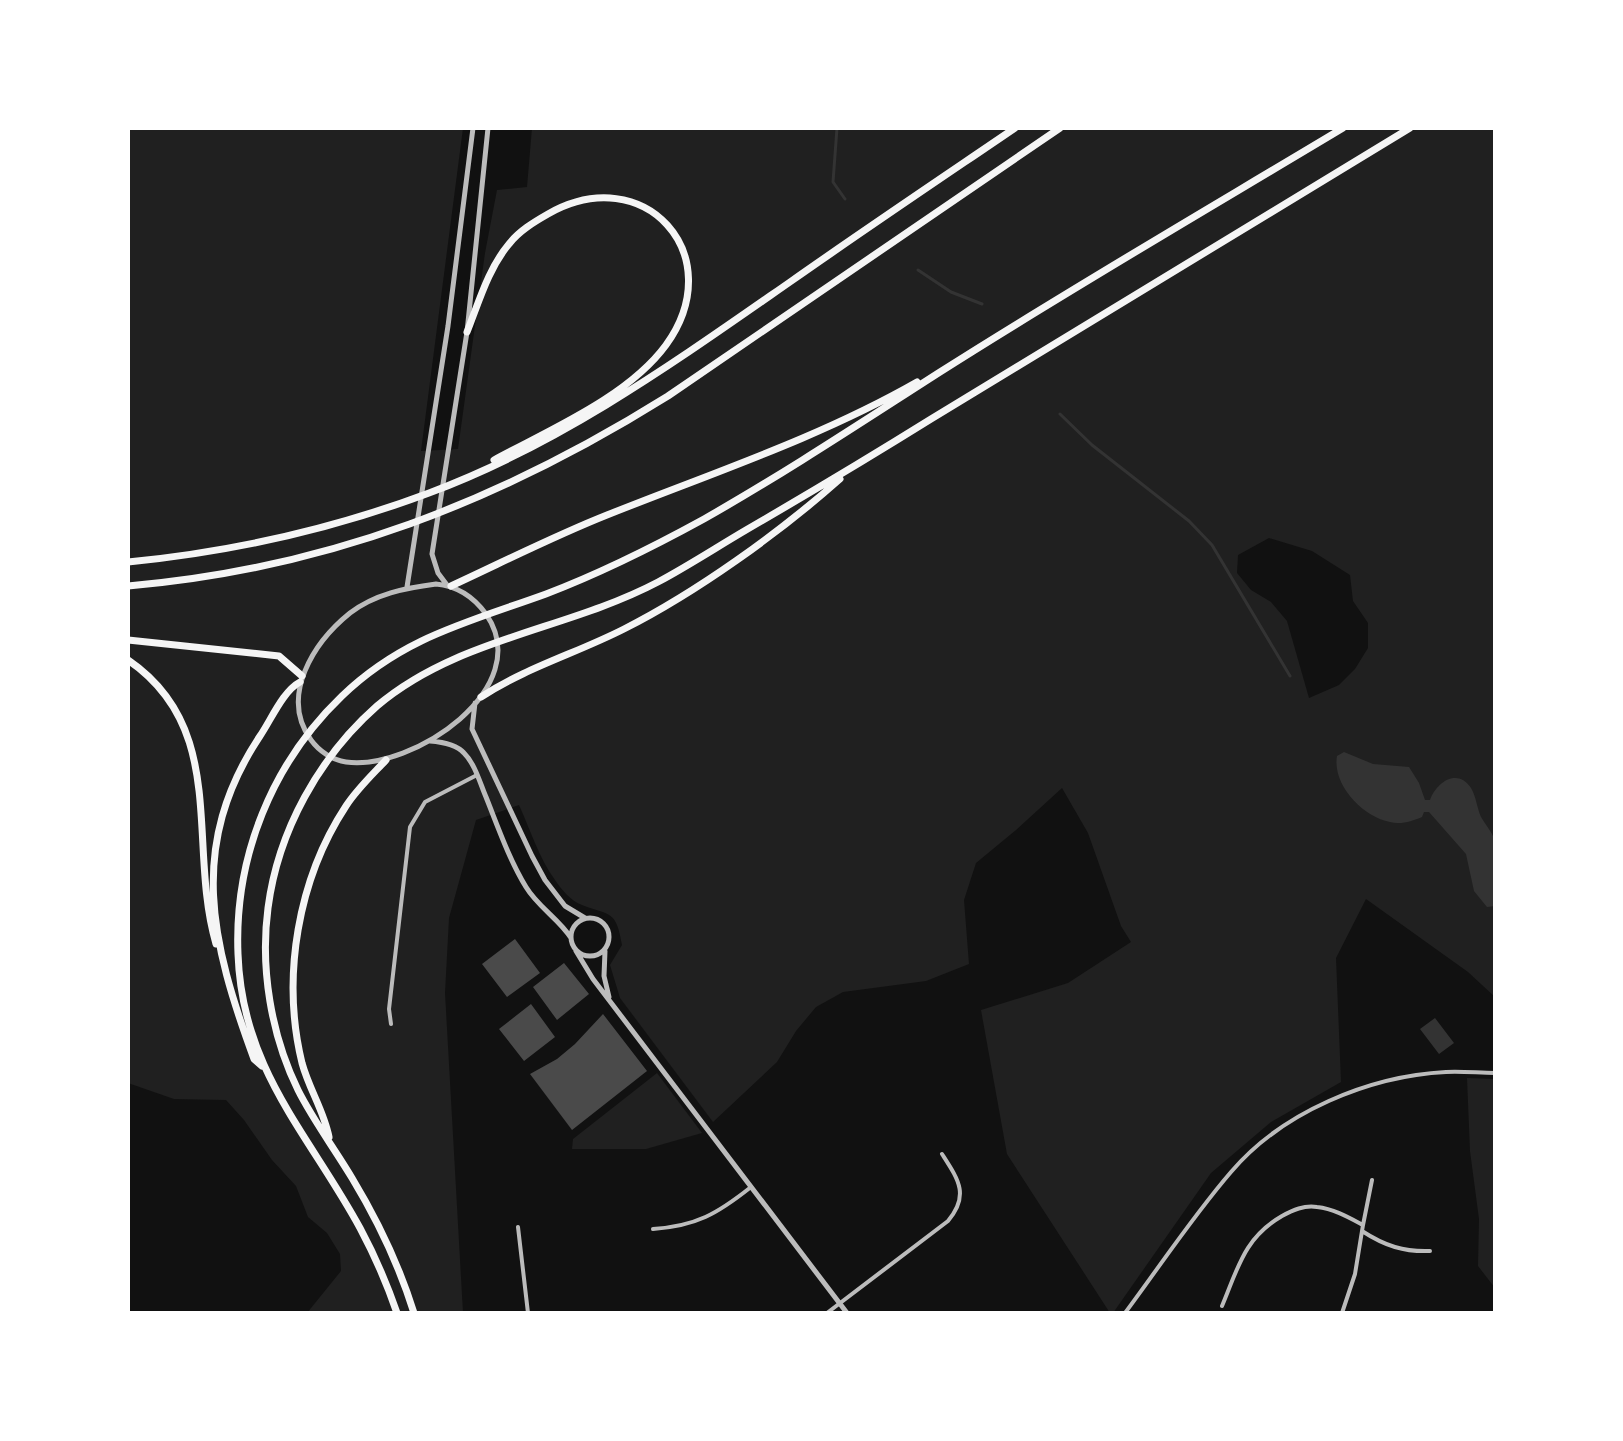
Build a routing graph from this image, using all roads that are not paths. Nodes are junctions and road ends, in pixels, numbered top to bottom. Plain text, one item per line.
1 (473, 128) edge
2 (488, 128) edge
3 (1015, 128) edge
4 (1060, 128) edge
5 (1343, 128) edge
6 (1410, 128) edge
7 (467, 332) junction
8 (941, 371) junction
9 (850, 469) junction
10 (431, 493) junction
11 (128, 562) edge
12 (128, 586) edge
13 (449, 586) junction
14 (407, 587) junction
15 (128, 640) edge
16 (128, 660) edge
17 (301, 679) junction
18 (478, 700) junction
19 (429, 741) junction
20 (386, 760) junction
21 (477, 775) junction
22 (585, 918) junction
23 (571, 938) junction
24 (605, 950) junction
25 (576, 951) junction
26 (225, 973) junction
27 (609, 998) junction
28 (391, 1024) dead end
29 (265, 1070) junction
30 (1495, 1073) edge
31 (330, 1143) junction
32 (942, 1154) dead end
33 (1372, 1180) dead end
34 (751, 1187) junction
35 (518, 1227) dead end
36 (1363, 1228) junction
37 (653, 1229) dead end
38 (1430, 1251) dead end
39 (840, 1304) junction
40 (1222, 1306) dead end
41 (397, 1313) edge
42 (414, 1313) edge
43 (528, 1313) edge
44 (827, 1313) edge
45 (847, 1313) edge
46 (1125, 1313) edge
47 (1342, 1313) edge

1 - 14 street
2 - 7 street
3 - 10 highway
4 - 12 highway
5 - 8 highway
6 - 9 highway
7 - 10 highway
7 - 13 street
8 - 13 highway
8 - 29 highway
9 - 18 highway
9 - 31 highway
10 - 11 highway
13 - 14 street
13 - 18 street
14 - 17 street
15 - 17 highway
16 - 26 highway
17 - 20 street
17 - 26 highway
18 - 19 street
18 - 22 street
19 - 20 street
19 - 21 street
20 - 31 highway
21 - 23 street
21 - 28 street
22 - 23 street
22 - 24 street
23 - 25 street
24 - 25 street
24 - 27 street
25 - 27 street
26 - 29 highway
27 - 34 street
29 - 41 highway
30 - 46 street
31 - 42 highway
32 - 39 street
33 - 36 street
34 - 37 street
34 - 39 street
35 - 43 street
36 - 38 street
36 - 40 street
36 - 47 street
39 - 44 street
39 - 45 street

